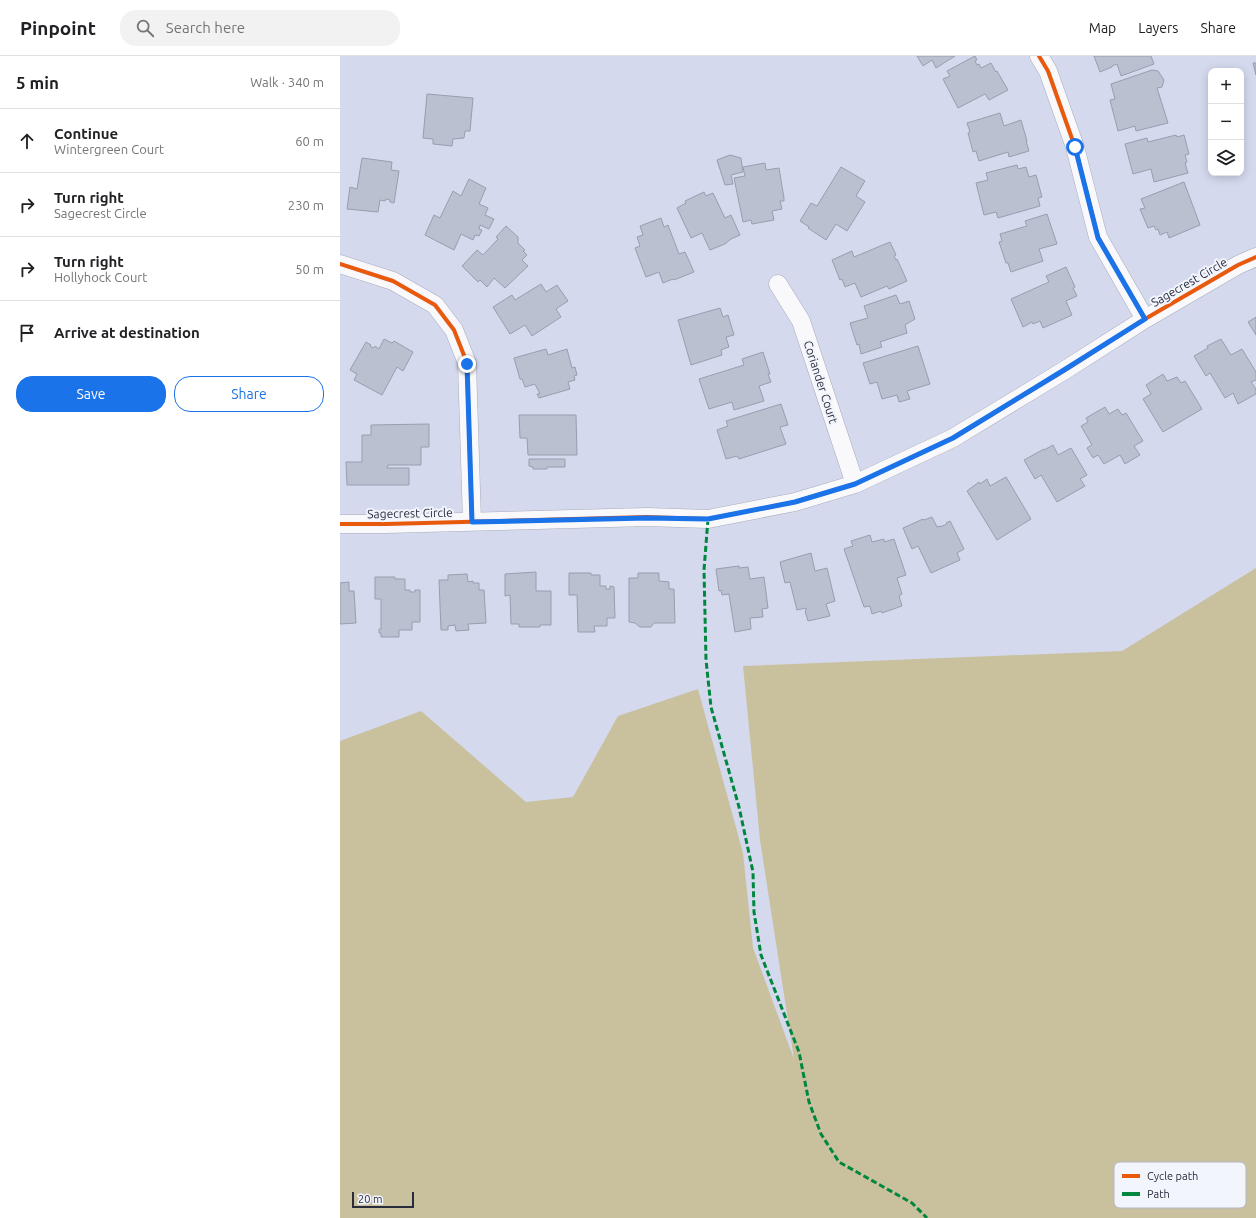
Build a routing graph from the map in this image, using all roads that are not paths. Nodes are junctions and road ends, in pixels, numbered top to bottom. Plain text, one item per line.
1 (1039, 56) edge
2 (1256, 257) edge
3 (340, 264) edge
4 (778, 284) dead end
5 (1145, 319) junction
6 (855, 484) junction
7 (472, 522) junction
8 (340, 524) edge

1 - 5 street
2 - 5 street, Sagecrest Circle
3 - 7 street
4 - 6 street, Coriander Court
5 - 6 street, Sagecrest Circle
6 - 7 street, Sagecrest Circle
7 - 8 street, Sagecrest Circle

